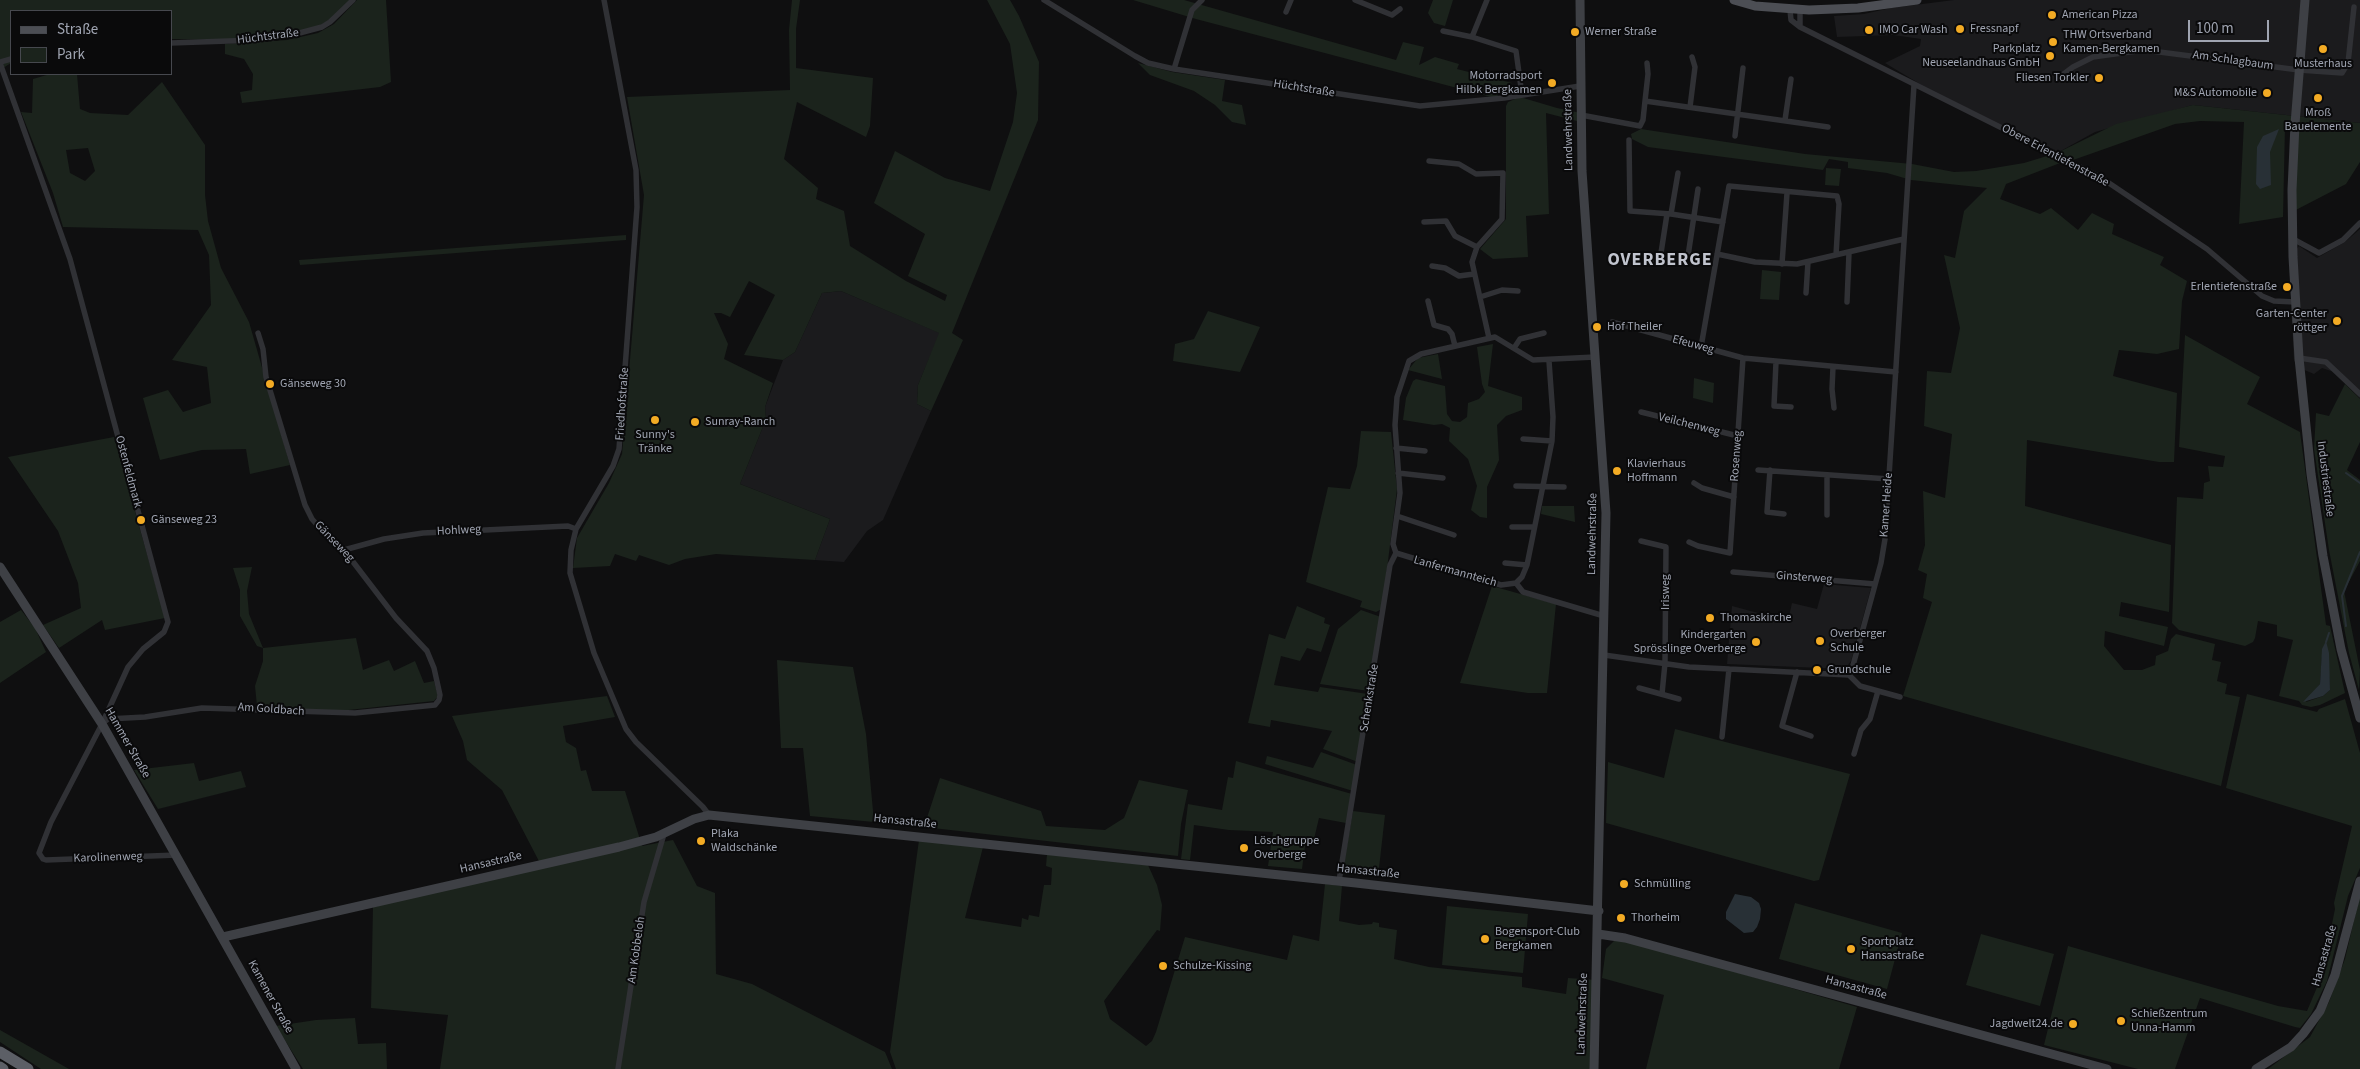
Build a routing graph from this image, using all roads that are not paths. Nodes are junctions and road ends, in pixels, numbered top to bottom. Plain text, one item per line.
1 (353, 0) edge
2 (604, 0) edge
3 (1044, 0) edge
4 (1202, 0) edge
5 (1291, 0) edge
6 (1355, 0) edge
7 (1487, 0) edge
8 (1580, 0) edge
9 (1734, 0) edge
10 (1917, 0) edge
11 (2305, 0) edge
12 (2354, 7) dead end
13 (1400, 9) dead end
14 (1790, 10) junction
15 (1800, 10) junction
16 (1286, 12) dead end
17 (1800, 27) junction
18 (1443, 30) dead end
19 (1472, 37) junction
20 (172, 43) edge
21 (1692, 57) dead end
22 (0, 63) edge
23 (1647, 63) dead end
24 (1743, 68) dead end
25 (1174, 69) junction
26 (2299, 70) junction
27 (2061, 76) dead end
28 (1791, 79) dead end
29 (1914, 85) junction
30 (1580, 86) junction
31 (1522, 95) junction
32 (1645, 101) junction
33 (1690, 107) junction
34 (1738, 114) junction
35 (1581, 115) junction
36 (1785, 120) junction
37 (1828, 127) dead end
38 (1735, 136) dead end
39 (1629, 140) dead end
40 (1429, 161) dead end
41 (1678, 174) dead end
42 (1698, 189) dead end
43 (1787, 193) junction
44 (1669, 214) junction
45 (1693, 217) junction
46 (1424, 222) dead end
47 (1723, 222) junction
48 (2360, 223) edge
49 (2293, 239) junction
50 (1904, 240) junction
51 (1476, 247) junction
52 (1849, 253) junction
53 (1717, 254) junction
54 (1836, 255) junction
55 (1688, 256) dead end
56 (1655, 262) dead end
57 (1808, 262) junction
58 (1782, 264) junction
59 (1432, 266) dead end
60 (1474, 274) junction
61 (1518, 291) dead end
62 (1806, 293) dead end
63 (1480, 297) junction
64 (1428, 301) dead end
65 (1847, 302) dead end
66 (2295, 302) junction
67 (1612, 322) dead end
68 (258, 333) dead end
69 (1544, 333) dead end
70 (1489, 338) junction
71 (1455, 346) junction
72 (1701, 347) junction
73 (1514, 348) junction
74 (1595, 358) junction
75 (1743, 358) junction
76 (2299, 358) junction
77 (1549, 361) junction
78 (1776, 362) junction
79 (1833, 367) junction
80 (1896, 372) junction
81 (2360, 394) edge
82 (1791, 407) dead end
83 (1834, 408) dead end
84 (1641, 412) dead end
85 (1738, 436) junction
86 (1523, 439) dead end
87 (1552, 440) junction
88 (1396, 448) junction
89 (1425, 452) dead end
90 (1758, 470) dead end
91 (1770, 470) junction
92 (1398, 473) junction
93 (1827, 475) junction
94 (1443, 478) dead end
95 (1889, 479) junction
96 (1694, 483) dead end
97 (1516, 486) dead end
98 (1543, 487) junction
99 (1564, 487) dead end
100 (1734, 497) junction
101 (1784, 514) dead end
102 (1826, 515) dead end
103 (1397, 516) junction
104 (1512, 527) dead end
105 (1534, 527) junction
106 (576, 529) junction
107 (1454, 535) dead end
108 (1641, 541) dead end
109 (1689, 542) dead end
110 (344, 550) junction
111 (1396, 553) junction
112 (1505, 564) dead end
113 (1527, 565) junction
114 (0, 567) edge
115 (1733, 572) dead end
116 (1516, 583) junction
117 (1875, 584) junction
118 (1604, 616) junction
119 (1604, 655) junction
120 (1665, 663) junction
121 (1729, 670) junction
122 (1797, 672) junction
123 (1848, 675) junction
124 (1639, 688) dead end
125 (1878, 691) junction
126 (1662, 694) junction
127 (1900, 697) dead end
128 (1679, 699) dead end
129 (440, 700) joint
130 (2360, 718) edge
131 (102, 724) junction
132 (1811, 736) dead end
133 (1722, 737) dead end
134 (1854, 754) dead end
135 (709, 815) junction
136 (664, 834) junction
137 (177, 855) junction
138 (40, 857) joint
139 (1339, 881) junction
140 (2360, 881) edge
141 (1599, 911) junction
142 (1598, 934) junction
143 (223, 937) junction
144 (0, 1052) edge
145 (0, 1067) edge
146 (3, 1069) edge
147 (28, 1069) edge
148 (296, 1069) edge
149 (618, 1069) edge
150 (1594, 1069) edge
151 (2106, 1069) edge
152 (2256, 1069) edge

1 - 20 street, Hüchtstraße
2 - 106 street, Friedhofstraße
3 - 25 street, Hüchtstraße
4 - 25 street
5 - 16 street
6 - 13 street
7 - 19 street
8 - 30 street, Landwehrstraße
9 - 14 main road
10 - 15 main road
11 - 26 street, Industriestraße
12 - 26 street, Am Schlagbaum
14 - 15 main road
14 - 17 street
15 - 17 street
17 - 29 street, Obere Erlentiefenstraße
18 - 19 street
19 - 31 street
21 - 33 street
22 - 131 street, Ostenfeldmark
23 - 32 street
24 - 34 street
25 - 31 street, Hüchtstraße
26 - 27 street, Am Schlagbaum
26 - 49 street, Industriestraße
28 - 36 street
29 - 50 street, Kamer Heide
29 - 66 street, Obere Erlentiefenstraße
30 - 31 street, Hüchtstraße
30 - 35 street, Landwehrstraße
32 - 33 street
32 - 35 street
33 - 34 street
34 - 36 street
34 - 38 street
35 - 74 street, Landwehrstraße
36 - 37 street
39 - 44 street
40 - 51 street
41 - 44 street
42 - 45 street
43 - 47 street
43 - 54 street
43 - 58 street
44 - 45 street
44 - 56 street
45 - 47 street
45 - 55 street
46 - 51 street
47 - 53 street
48 - 49 street
49 - 66 street, Industriestraße
50 - 52 street
50 - 80 street, Kamer Heide
51 - 60 street
52 - 54 street
52 - 65 street
53 - 58 street
53 - 72 street
54 - 57 street
57 - 58 street
57 - 62 street
59 - 60 street
60 - 63 street
61 - 63 street
63 - 70 street
64 - 71 street
66 - 76 street, Industriestraße
67 - 72 street, Efeuweg
68 - 110 street, Gänseweg
69 - 73 street
70 - 71 street
70 - 73 street
71 - 88 street, Schenkstraße
72 - 75 street, Efeuweg
73 - 77 street
74 - 77 street
74 - 118 street, Landwehrstraße
75 - 78 street, Efeuweg
75 - 85 street, Rosenweg
76 - 81 street
76 - 130 street, Industriestraße
77 - 87 street, Lanfermannteich
78 - 79 street, Efeuweg
78 - 82 street
79 - 80 street, Efeuweg
79 - 83 street
80 - 95 street, Kamer Heide
84 - 85 street, Veilchenweg
85 - 100 street, Rosenweg
86 - 87 street
87 - 98 street, Lanfermannteich
88 - 89 street
88 - 92 street, Schenkstraße
90 - 91 street
91 - 93 street
91 - 101 street
92 - 94 street
92 - 103 street, Schenkstraße
93 - 95 street
93 - 102 street
95 - 117 street, Kamer Heide
96 - 100 street
97 - 98 street
98 - 99 street
98 - 105 street, Lanfermannteich
100 - 109 street, Rosenweg
103 - 107 street
103 - 111 street, Schenkstraße
104 - 105 street
105 - 113 street, Lanfermannteich
106 - 110 street, Hohlweg
106 - 135 street, Friedhofstraße
108 - 120 street, Irisweg
110 - 129 street, Gänseweg
111 - 116 street, Lanfermannteich
111 - 139 street, Schenkstraße
112 - 113 street, Lanfermannteich
113 - 116 street, Lanfermannteich
114 - 131 street, Hammer Straße
115 - 117 street, Ginsterweg
116 - 118 street, Lanfermannteich
117 - 123 street, Kamer Heide
118 - 119 street, Landwehrstraße
119 - 120 street
119 - 141 street, Landwehrstraße
120 - 121 street
120 - 126 street
121 - 122 street
121 - 133 street
122 - 123 street
122 - 132 street
123 - 125 street
124 - 126 street
125 - 127 street
125 - 134 street
126 - 128 street
129 - 131 street, Am Goldbach
131 - 137 street, Hammer Straße
131 - 138 street, Ostenfeldmark
135 - 136 street, Hansastraße
135 - 139 street, Hansastraße
136 - 143 street, Hansastraße
136 - 149 street, Am Kobbeloh
137 - 138 street, Karolinenweg
137 - 143 street, Hammer Straße
139 - 141 street, Hansastraße
140 - 152 street, Hansastraße
141 - 142 street, Landwehrstraße
142 - 150 street, Landwehrstraße
142 - 151 street, Hansastraße
143 - 148 street, Kamener Straße
144 - 147 highway
145 - 146 highway

